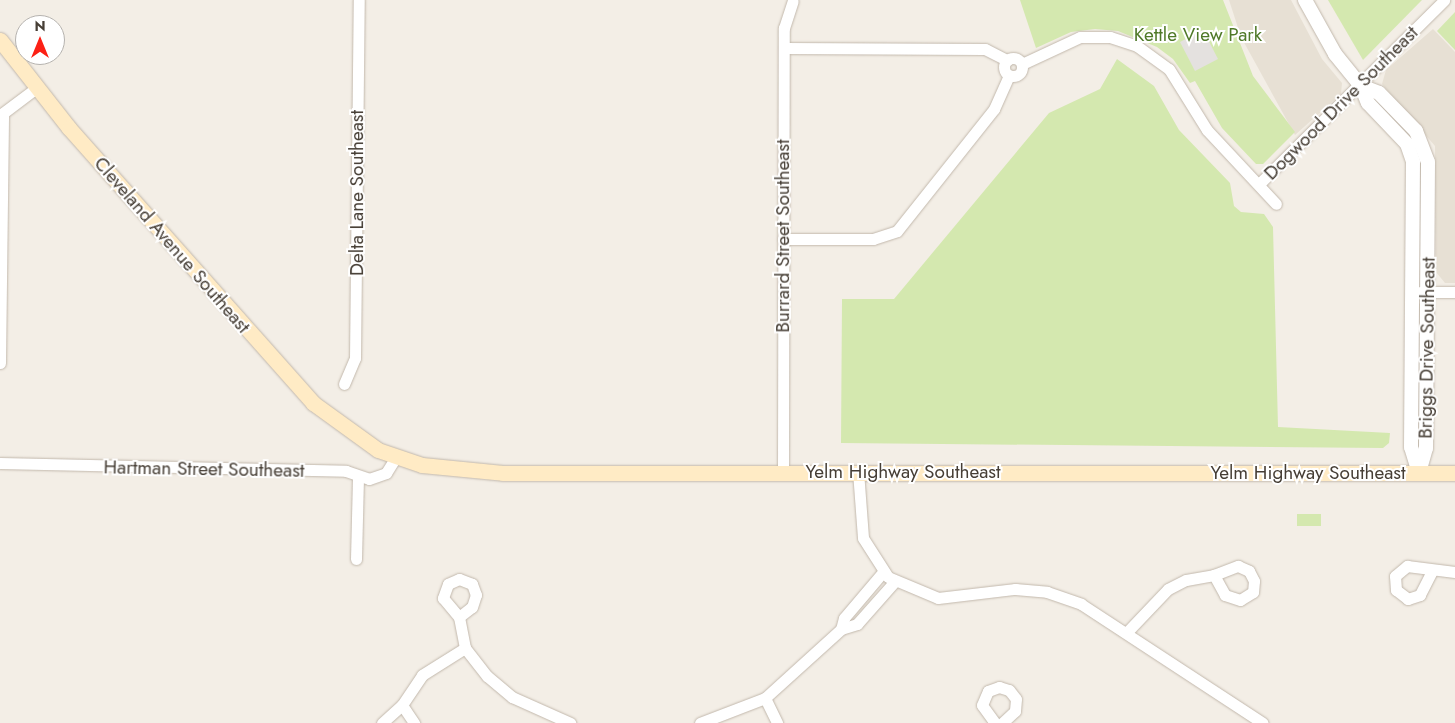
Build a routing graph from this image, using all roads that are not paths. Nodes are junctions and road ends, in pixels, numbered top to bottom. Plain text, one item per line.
1 (359, 0) edge
2 (1305, 0) edge
3 (1444, 0) edge
4 (793, 1) dead end
5 (0, 40) edge
6 (784, 48) junction
7 (1007, 60) junction
8 (1022, 64) junction
9 (1009, 75) junction
10 (1361, 86) junction
11 (36, 88) junction
12 (1259, 184) junction
13 (1276, 204) dead end
14 (783, 239) junction
15 (1413, 292) junction
16 (1428, 292) junction
17 (1455, 292) edge
18 (0, 362) edge
19 (344, 384) dead end
20 (357, 438) joint
21 (396, 457) junction
22 (0, 463) edge
23 (858, 471) junction
24 (782, 472) junction
25 (1419, 473) junction
26 (1455, 473) edge
27 (358, 477) junction
28 (356, 560) dead end
29 (1432, 571) dead end
30 (884, 572) junction
31 (1455, 572) edge
32 (1214, 575) dead end
33 (895, 581) junction
34 (459, 617) dead end
35 (841, 630) junction
36 (1127, 632) junction
37 (465, 648) junction
38 (765, 698) junction
39 (402, 705) junction
40 (382, 723) edge
41 (414, 723) edge
42 (570, 723) edge
43 (700, 723) edge
44 (777, 723) edge
45 (995, 723) edge
46 (1002, 723) edge
47 (1263, 723) edge

1 - 19 street, Delta Lane Southeast
2 - 10 street, Briggs Drive Southeast
3 - 10 street, Dogwood Drive Southeast
4 - 6 street, Burrard Street Southeast
5 - 11 main road, Cleveland Avenue Southeast
6 - 7 street
6 - 14 street, Burrard Street Southeast
7 - 8 street
7 - 9 street
8 - 9 street
8 - 12 street
9 - 14 street
10 - 12 street, Dogwood Drive Southeast
10 - 15 street, Briggs Drive Southeast
10 - 16 street, Briggs Drive Southeast
11 - 18 street
11 - 20 main road, Cleveland Avenue Southeast
12 - 13 street
14 - 24 street, Burrard Street Southeast
15 - 16 street
15 - 25 street, Briggs Drive Southeast
16 - 17 street
16 - 25 street, Briggs Drive Southeast
20 - 21 main road, Yelm Highway Southeast
21 - 24 main road, Yelm Highway Southeast
21 - 27 street, Hartman Street Southeast
22 - 27 street, Hartman Street Southeast
23 - 24 main road, Yelm Highway Southeast
23 - 25 main road, Yelm Highway Southeast
23 - 30 street
25 - 26 main road, Yelm Highway Southeast
27 - 28 street
29 - 31 street
30 - 33 street
30 - 35 street
32 - 36 street
33 - 35 street
33 - 36 street
34 - 37 street
35 - 38 street
36 - 47 street
37 - 39 street
37 - 42 street
38 - 43 street
38 - 44 street
39 - 40 street
39 - 41 street
45 - 46 street

